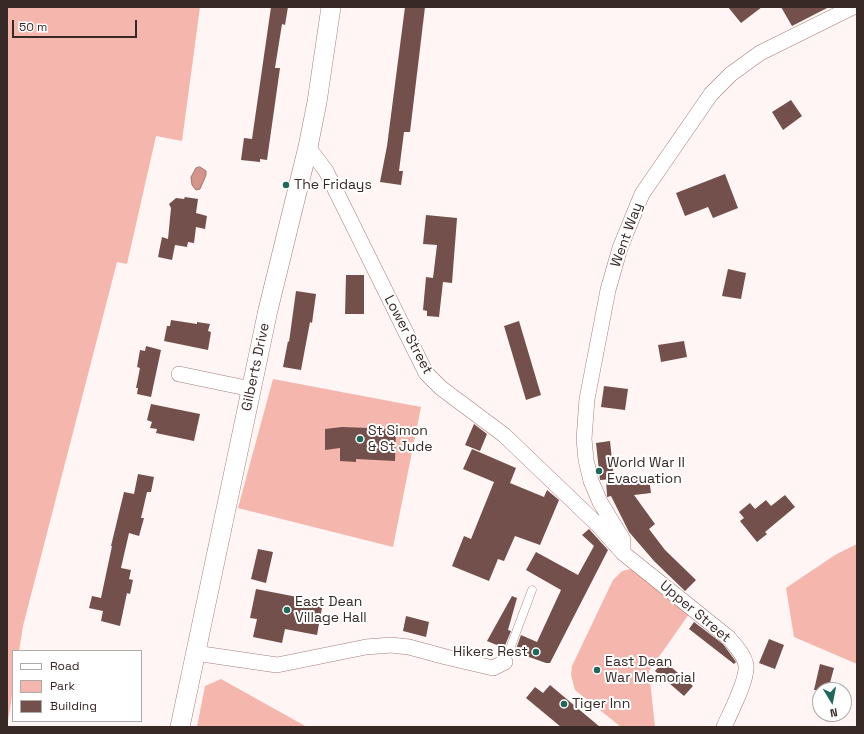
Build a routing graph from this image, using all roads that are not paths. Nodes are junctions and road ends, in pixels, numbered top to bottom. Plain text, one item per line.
1 (331, 7) edge
2 (852, 7) edge
3 (308, 147) junction
4 (179, 374) dead end
5 (251, 388) junction
6 (623, 553) junction
7 (532, 590) dead end
8 (196, 653) junction
9 (505, 662) joint
10 (180, 727) edge
11 (724, 727) edge

1 - 3 street, Gilberts Drive
2 - 6 street, Went Way
3 - 5 street, Gilberts Drive
3 - 6 street, Lower Street
4 - 5 street
5 - 8 street, Gilberts Drive
6 - 11 street, Upper Street
7 - 9 lane
8 - 9 street
8 - 10 street, Gilberts Drive

